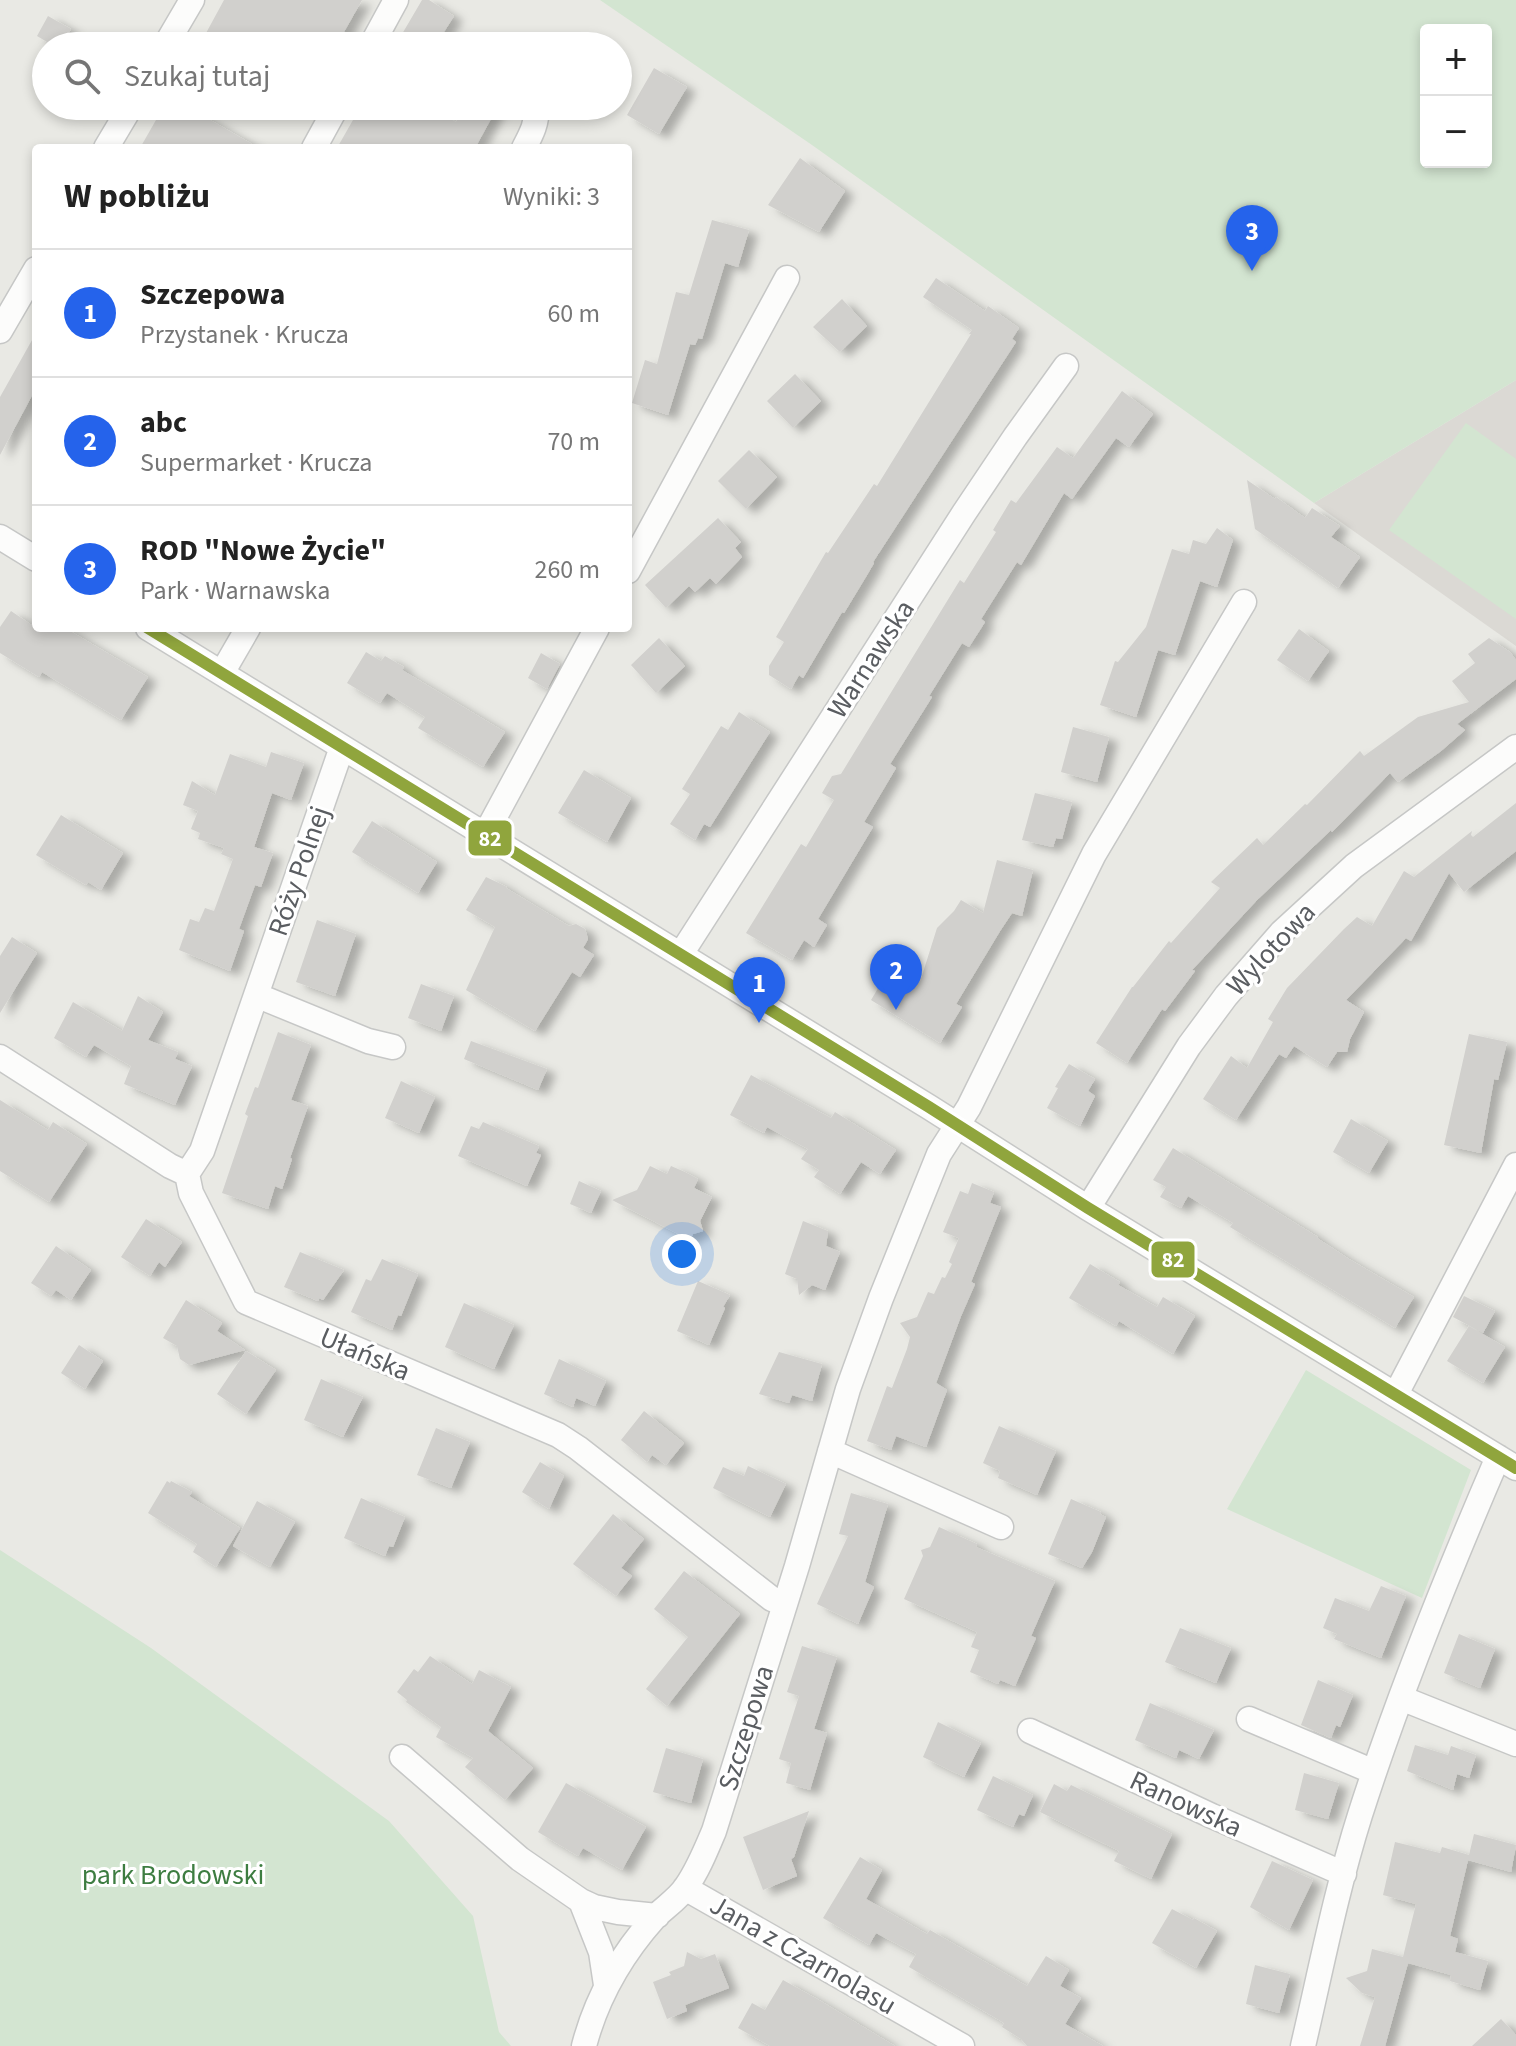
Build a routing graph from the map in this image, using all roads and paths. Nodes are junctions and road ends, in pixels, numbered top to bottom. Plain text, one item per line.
1 (192, 0) edge
2 (396, 0) edge
3 (173, 32) edge
4 (379, 32) edge
5 (123, 120) edge
6 (329, 120) edge
7 (537, 120) edge
8 (108, 144) edge
9 (316, 144) edge
10 (526, 144) edge
11 (32, 276) edge
12 (787, 278) dead end
13 (0, 331) edge
14 (1066, 366) dead end
15 (0, 537) edge
16 (32, 557) edge
17 (632, 564) edge
18 (1244, 602) dead end
19 (155, 632) edge
20 (246, 632) edge
21 (595, 632) edge
22 (222, 673) junction
23 (342, 747) junction
24 (1516, 747) edge
25 (485, 835) junction
26 (681, 954) junction
27 (256, 995) junction
28 (393, 1047) dead end
29 (0, 1057) edge
30 (958, 1125) junction
31 (1516, 1165) edge
32 (187, 1174) junction
33 (1088, 1208) junction
34 (1396, 1394) junction
35 (830, 1451) junction
36 (1507, 1463) edge
37 (1001, 1527) dead end
38 (784, 1603) junction
39 (1401, 1698) junction
40 (1249, 1719) dead end
41 (1030, 1731) dead end
42 (1516, 1744) edge
43 (402, 1757) dead end
44 (1374, 1772) junction
45 (1344, 1874) junction
46 (685, 1888) junction
47 (581, 1901) junction
48 (657, 1916) junction
49 (606, 1985) junction
50 (584, 2046) edge
51 (962, 2046) edge
52 (1303, 2046) edge

1 - 3 street
2 - 4 street
5 - 8 street
6 - 9 street
7 - 10 street
11 - 13 street
12 - 17 street
14 - 26 street, Warnawska
15 - 16 street
18 - 30 street, Szczepowa
19 - 22 street
20 - 22 street
21 - 25 street
22 - 23 street
23 - 25 street
23 - 27 street, Róży Polnej
24 - 33 street, Wylotowa
25 - 26 street
26 - 30 street
27 - 28 street
27 - 32 street, Róży Polnej
29 - 32 street
30 - 33 street
30 - 35 street, Szczepowa
31 - 34 street
32 - 38 street, Ułańska
33 - 34 street
34 - 36 street
35 - 37 street
35 - 38 street, Szczepowa
36 - 39 street
38 - 46 street, Szczepowa
39 - 42 street
39 - 44 street
40 - 44 street
41 - 45 street, Ranowska
43 - 47 street
44 - 45 street
45 - 52 street
46 - 48 street, Szczepowa
46 - 51 street, Jana z Czarnolasu
47 - 48 street
47 - 49 street
48 - 49 street, Szczepowa
49 - 50 street, Szczepowa

